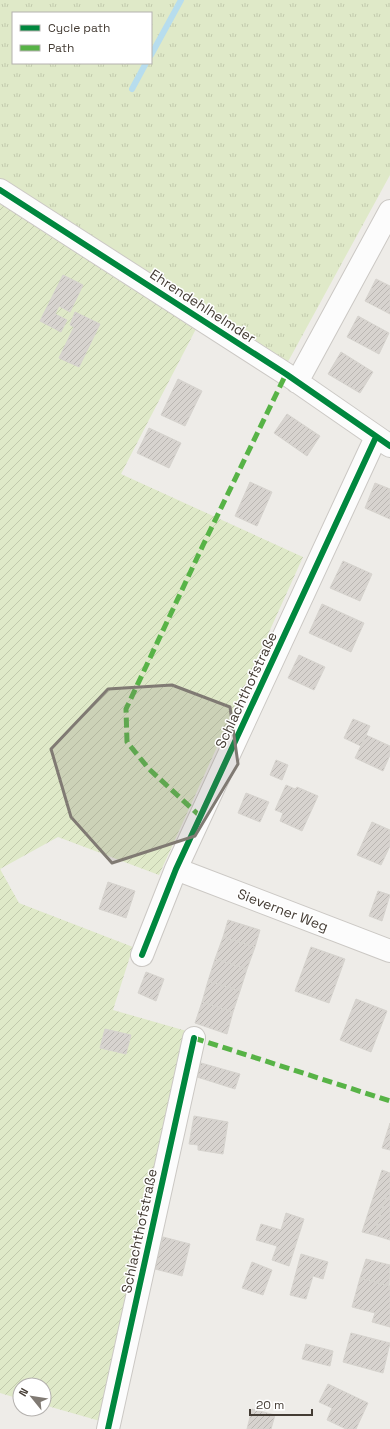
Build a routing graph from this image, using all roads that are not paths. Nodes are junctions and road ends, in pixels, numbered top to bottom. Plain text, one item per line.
1 (0, 190) edge
2 (390, 211) edge
3 (297, 382) junction
4 (383, 441) edge
5 (176, 870) junction
6 (390, 951) edge
7 (142, 955) dead end
8 (194, 1038) dead end
9 (108, 1429) edge

1 - 3 street, Ehrendehlhelmder
2 - 3 street
3 - 4 street, Ehrendehlhelmder
4 - 5 street, Schlachthofstraße
5 - 6 street, Sieverner Weg
5 - 7 street, Schlachthofstraße
8 - 9 street, Schlachthofstraße

